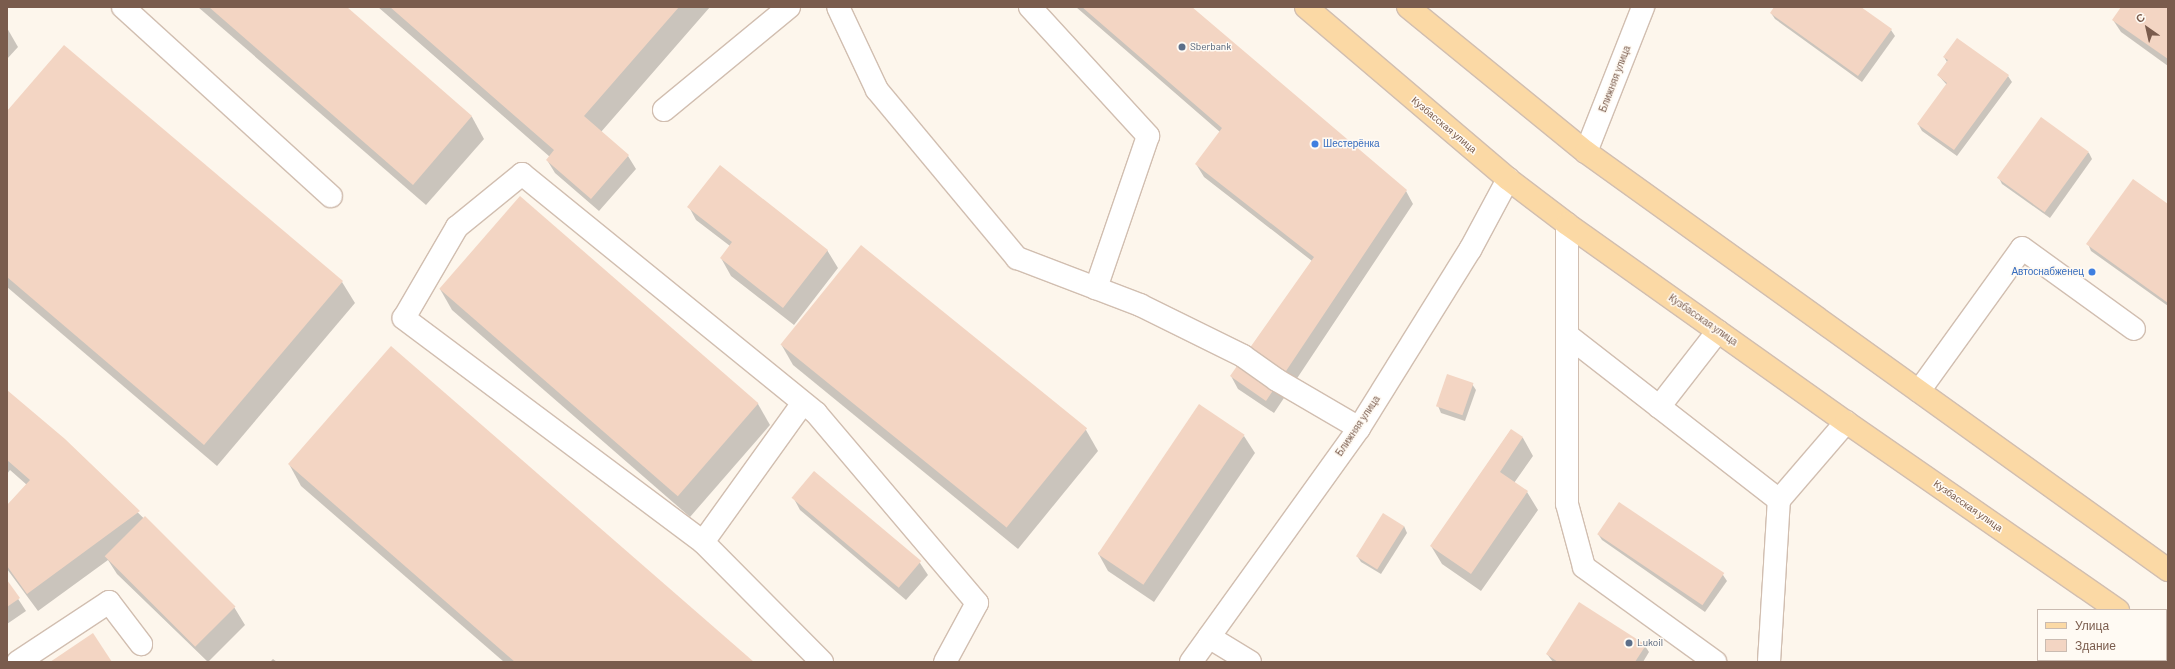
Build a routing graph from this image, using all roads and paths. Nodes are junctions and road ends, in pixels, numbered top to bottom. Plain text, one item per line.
1 (123, 7) edge
2 (789, 7) edge
3 (838, 7) edge
4 (1030, 7) edge
5 (1306, 7) edge
6 (1408, 7) edge
7 (1643, 7) edge
8 (664, 110) dead end
9 (1586, 152) junction
10 (1508, 179) junction
11 (331, 196) dead end
12 (1567, 224) junction
13 (1096, 288) junction
14 (2134, 329) dead end
15 (1718, 331) junction
16 (1567, 335) junction
17 (1919, 391) junction
18 (803, 403) junction
19 (1659, 407) junction
20 (1846, 422) junction
21 (1359, 428) junction
22 (1779, 500) junction
23 (703, 542) junction
24 (2168, 570) edge
25 (2117, 609) edge
26 (1209, 637) junction
27 (140, 644) dead end
28 (18, 662) edge
29 (822, 662) edge
30 (945, 662) edge
31 (1191, 662) edge
32 (1250, 662) edge
33 (1715, 662) edge
34 (1769, 662) edge

1 - 11 street
2 - 8 street
3 - 13 street
4 - 13 street
5 - 10 main road, Кузбасская улица
6 - 9 main road
7 - 9 street, Ближняя улица
9 - 17 main road
10 - 12 main road, Кузбасская улица
10 - 21 street, Ближняя улица
12 - 15 main road, Кузбасская улица
12 - 16 street
13 - 21 street
14 - 17 street
15 - 19 street
15 - 20 main road, Кузбасская улица
16 - 19 street
16 - 33 street
17 - 24 main road
18 - 23 street
18 - 23 street
18 - 30 street
19 - 22 street
20 - 22 street
20 - 25 main road, Кузбасская улица
21 - 26 street, Ближняя улица
22 - 34 street
23 - 29 street
26 - 31 street, Ближняя улица
26 - 32 street
27 - 28 street

